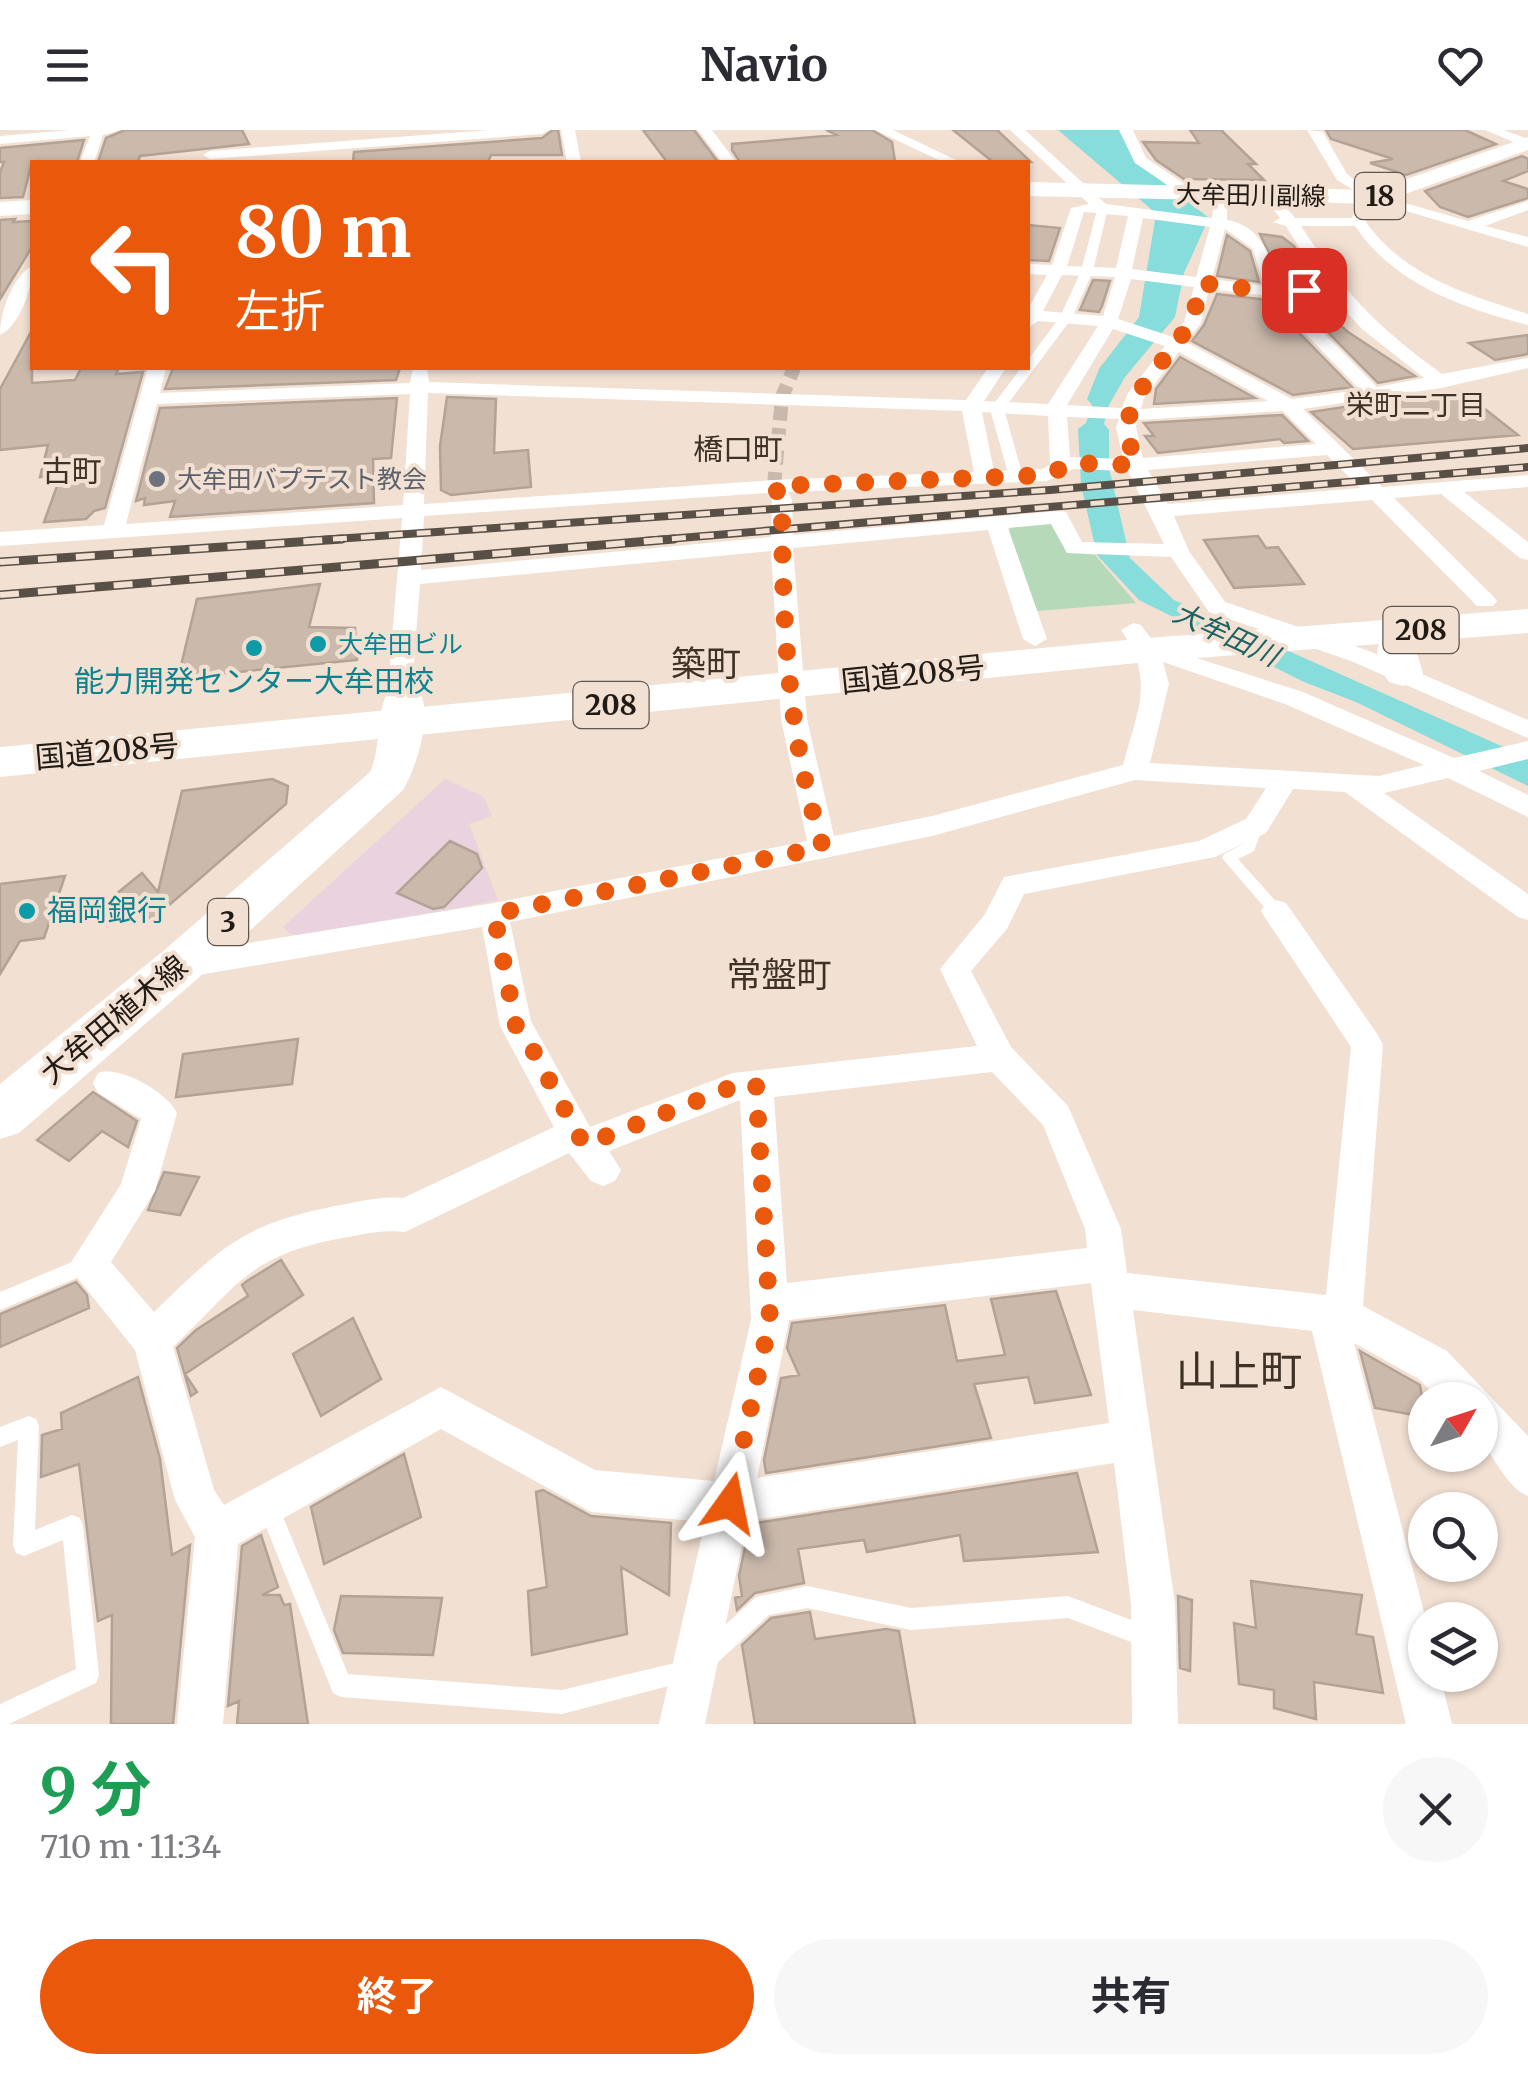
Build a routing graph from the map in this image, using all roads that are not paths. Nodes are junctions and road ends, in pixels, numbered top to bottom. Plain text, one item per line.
1 (114, 130) edge
2 (542, 130) edge
3 (568, 130) edge
4 (704, 130) edge
5 (882, 130) edge
6 (1017, 130) edge
7 (1126, 130) edge
8 (1492, 130) edge
9 (98, 132) edge
10 (1325, 134) edge
11 (0, 140) edge
12 (409, 141) edge
13 (1528, 144) edge
14 (209, 154) edge
15 (88, 160) edge
16 (574, 160) edge
17 (726, 160) edge
18 (949, 160) edge
19 (1030, 190) edge
20 (1190, 194) junction
21 (1222, 195) junction
22 (1270, 196) junction
23 (1030, 197) edge
24 (1377, 197) junction
25 (1093, 200) junction
26 (1528, 205) edge
27 (30, 207) edge
28 (0, 209) edge
29 (1137, 212) junction
30 (1503, 214) junction
31 (30, 215) edge
32 (0, 217) edge
33 (1294, 221) junction
34 (1359, 222) junction
35 (1528, 222) edge
36 (1218, 223) junction
37 (1472, 225) junction
38 (1528, 242) edge
39 (1030, 269) edge
40 (1058, 270) junction
41 (1087, 271) junction
42 (1129, 273) junction
43 (30, 274) edge
44 (1201, 283) junction
45 (1333, 287) junction
46 (1274, 292) junction
47 (30, 314) edge
48 (1030, 316) edge
49 (1030, 318) edge
50 (1066, 318) junction
51 (2, 320) edge
52 (1528, 320) edge
53 (1114, 324) junction
54 (1168, 341) junction
55 (1528, 363) edge
56 (1030, 365) edge
57 (157, 370) edge
58 (996, 370) edge
59 (1026, 370) edge
60 (419, 377) edge
61 (1440, 382) junction
62 (1373, 393) junction
63 (150, 399) junction
64 (1286, 403) junction
65 (970, 407) junction
66 (996, 409) junction
67 (1061, 411) junction
68 (1119, 413) junction
69 (1330, 449) junction
70 (1066, 465) junction
71 (1132, 465) junction
72 (1015, 476) junction
73 (985, 478) junction
74 (1528, 481) edge
75 (774, 486) junction
76 (1446, 488) junction
77 (1374, 494) junction
78 (413, 510) junction
79 (1161, 510) junction
80 (996, 523) junction
81 (113, 531) junction
82 (0, 540) edge
83 (782, 544) junction
84 (1178, 551) junction
85 (1528, 552) edge
86 (409, 578) junction
87 (1528, 597) edge
88 (1485, 601) junction
89 (1528, 622) edge
90 (1413, 630) junction
91 (1235, 632) junction
92 (1314, 638) junction
93 (1034, 639) junction
94 (1140, 640) junction
95 (1402, 673) junction
96 (790, 674) junction
97 (404, 711) junction
98 (0, 731) edge
99 (1526, 743) edge
100 (0, 762) edge
101 (1460, 765) junction
102 (1134, 770) junction
103 (1285, 780) junction
104 (1352, 784) junction
105 (1528, 808) edge
106 (1256, 826) junction
107 (823, 847) junction
108 (1528, 909) edge
109 (1276, 910) joint
110 (494, 914) junction
111 (179, 966) junction
112 (999, 1058) junction
113 (110, 1082) dead end
114 (756, 1084) junction
115 (0, 1116) edge
116 (587, 1150) junction
117 (89, 1264) junction
118 (1110, 1276) junction
119 (0, 1300) edge
120 (769, 1304) junction
121 (1335, 1315) junction
122 (152, 1340) junction
123 (1450, 1382) edge
124 (1498, 1432) edge
125 (0, 1436) edge
126 (1131, 1440) junction
127 (1528, 1475) edge
128 (730, 1503) junction
129 (268, 1504) junction
130 (217, 1532) junction
131 (1153, 1639) junction
132 (694, 1670) junction
133 (0, 1716) edge
134 (200, 1724) edge
135 (682, 1724) edge
136 (1155, 1724) edge
137 (1429, 1724) edge

1 - 9 street
2 - 12 street
3 - 16 street
4 - 17 street
5 - 18 street
6 - 25 street
7 - 20 street
8 - 13 street
9 - 11 street
9 - 15 street
10 - 24 street
12 - 14 street
13 - 24 main road, 大牟田川副線 / 18
19 - 25 main road, 大牟田川副線 / 18
20 - 21 main road, 大牟田川副線 / 18
20 - 25 main road, 大牟田川副線 / 18
21 - 22 main road, 大牟田川副線 / 18
21 - 36 street
22 - 24 main road, 大牟田川副線 / 18
22 - 33 street
23 - 25 main road, 大牟田川副線 / 18
24 - 34 street
24 - 37 street
25 - 29 street
25 - 40 street
25 - 41 street
26 - 30 street
27 - 28 main road
29 - 36 street
29 - 42 street
30 - 35 street
30 - 37 street
31 - 32 main road
33 - 34 street
33 - 36 street
33 - 45 street
34 - 52 street
36 - 44 street
36 - 46 street
37 - 38 street
39 - 40 street
40 - 41 street
40 - 48 street
41 - 42 street
41 - 50 street
42 - 44 street
42 - 53 street
43 - 51 street
44 - 46 street
44 - 54 street
45 - 46 street
45 - 61 street
46 - 62 street
47 - 51 street
49 - 50 street
50 - 53 street
50 - 56 street
53 - 54 street
53 - 67 street
54 - 64 street
54 - 68 street
55 - 61 street
57 - 63 street
58 - 65 street
59 - 66 street
60 - 63 street
60 - 65 street
60 - 78 street
61 - 62 street
62 - 64 street
63 - 81 street
64 - 68 street
64 - 69 street
65 - 66 street
65 - 73 street
66 - 67 street
66 - 72 street
67 - 68 street
67 - 70 street
68 - 71 street
69 - 71 street
69 - 77 street
70 - 71 street
70 - 72 street
71 - 79 street
72 - 73 street
73 - 75 street
74 - 76 street
75 - 78 street
75 - 83 street
76 - 77 street
76 - 85 street
77 - 79 street
77 - 88 street
78 - 81 street
78 - 86 street
79 - 84 street
80 - 83 street
80 - 84 street
80 - 93 street
81 - 82 street
83 - 86 street
83 - 96 street
84 - 91 street
86 - 97 street
87 - 88 highway, 国道208号 / 208
88 - 91 highway, 国道208号 / 208
89 - 90 highway, 国道208号 / 208
90 - 92 highway, 国道208号 / 208
90 - 95 highway
91 - 92 highway, 国道208号 / 208
91 - 94 highway, 国道208号 / 208
92 - 95 street
93 - 94 highway, 国道208号 / 208
93 - 96 highway, 国道208号 / 208
94 - 96 highway, 国道208号 / 208
94 - 101 street
94 - 102 street
95 - 99 street
96 - 97 highway, 国道208号 / 208
96 - 107 street
97 - 98 highway, 国道208号 / 208
97 - 100 highway, 国道208号 / 208
97 - 111 main road, 大牟田植木線 / 3
99 - 101 street
101 - 104 street
101 - 105 street
102 - 103 street
102 - 107 street
103 - 104 street
103 - 106 street
104 - 108 street
106 - 109 lane
106 - 112 street
107 - 110 street
109 - 121 street
110 - 111 street
110 - 116 street
111 - 115 main road, 大牟田植木線 / 3
112 - 114 street
112 - 118 street
113 - 117 street
114 - 116 street
114 - 120 street
116 - 122 street
117 - 119 lane
117 - 122 street
118 - 120 street
118 - 121 street
118 - 126 street
120 - 128 street
121 - 123 street
121 - 137 street
122 - 130 street
124 - 127 street
125 - 133 lane
126 - 128 street
126 - 131 street
128 - 129 street
128 - 132 street
129 - 130 street
129 - 132 lane
130 - 134 street
131 - 132 lane
131 - 136 street
132 - 135 street

